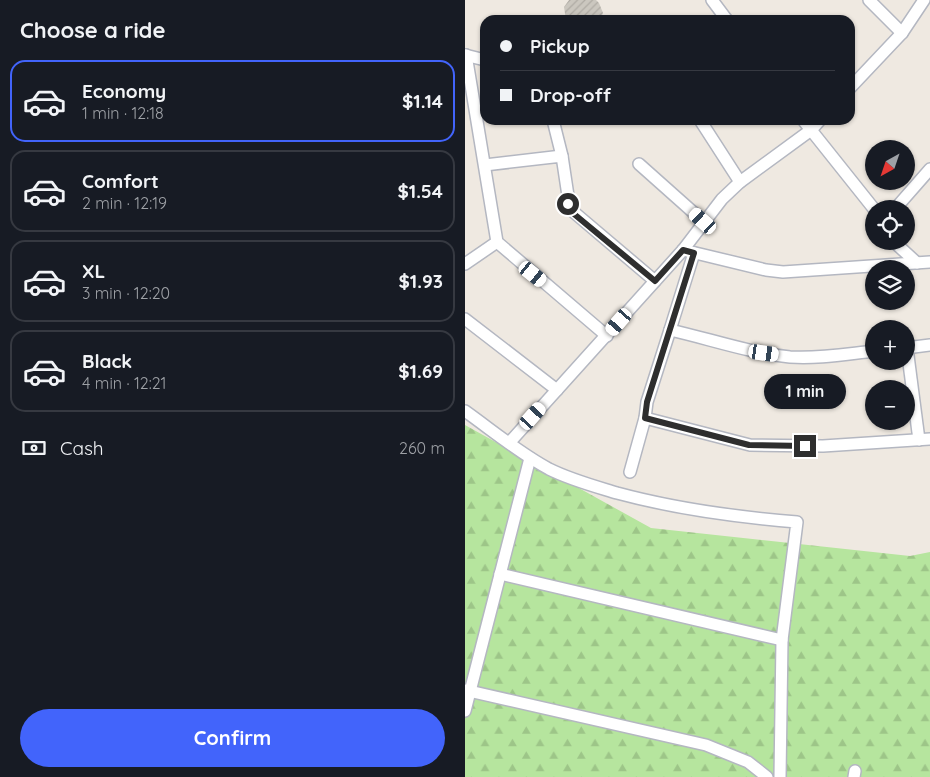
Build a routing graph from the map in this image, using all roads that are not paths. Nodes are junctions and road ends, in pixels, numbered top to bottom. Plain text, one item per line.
1 (712, 0) edge
2 (869, 0) edge
3 (924, 0) edge
4 (723, 15) edge
5 (902, 33) junction
6 (465, 55) edge
7 (480, 59) edge
8 (855, 83) edge
9 (554, 125) edge
10 (702, 125) edge
11 (807, 125) edge
12 (816, 125) edge
13 (811, 130) junction
14 (562, 156) junction
15 (639, 164) dead end
16 (485, 165) junction
17 (930, 169) edge
18 (740, 182) junction
19 (867, 200) edge
20 (903, 200) edge
21 (703, 221) junction
22 (497, 242) junction
23 (903, 250) edge
24 (689, 251) junction
25 (930, 262) edge
26 (917, 263) junction
27 (465, 264) edge
28 (655, 281) junction
29 (465, 320) edge
30 (671, 330) junction
31 (607, 336) junction
32 (930, 345) edge
33 (915, 347) edge
34 (865, 352) edge
35 (911, 370) edge
36 (557, 390) junction
37 (465, 411) edge
38 (645, 418) junction
39 (924, 440) edge
40 (509, 443) junction
41 (530, 458) junction
42 (630, 472) dead end
43 (500, 574) junction
44 (782, 640) junction
45 (467, 691) edge
46 (465, 711) edge
47 (767, 777) edge
48 (780, 777) edge

1 - 4 street
2 - 5 street
3 - 5 street
5 - 8 street
6 - 7 street
6 - 16 street
9 - 14 street
10 - 18 street
11 - 13 street
12 - 13 street
13 - 18 street
13 - 19 street
14 - 16 street
14 - 28 street
15 - 21 street
16 - 22 street
17 - 20 street
18 - 21 street
21 - 24 street
22 - 27 street
22 - 31 street
23 - 26 street
24 - 26 street
24 - 28 street
24 - 30 street
25 - 26 street
28 - 31 street
29 - 36 street
30 - 34 street
30 - 38 street
31 - 36 street
32 - 33 street
35 - 39 street
36 - 40 street
37 - 40 street
38 - 39 street
38 - 42 street
40 - 41 street
41 - 43 street
41 - 44 street
43 - 44 street
43 - 45 street
44 - 48 street
45 - 46 street
45 - 47 street

